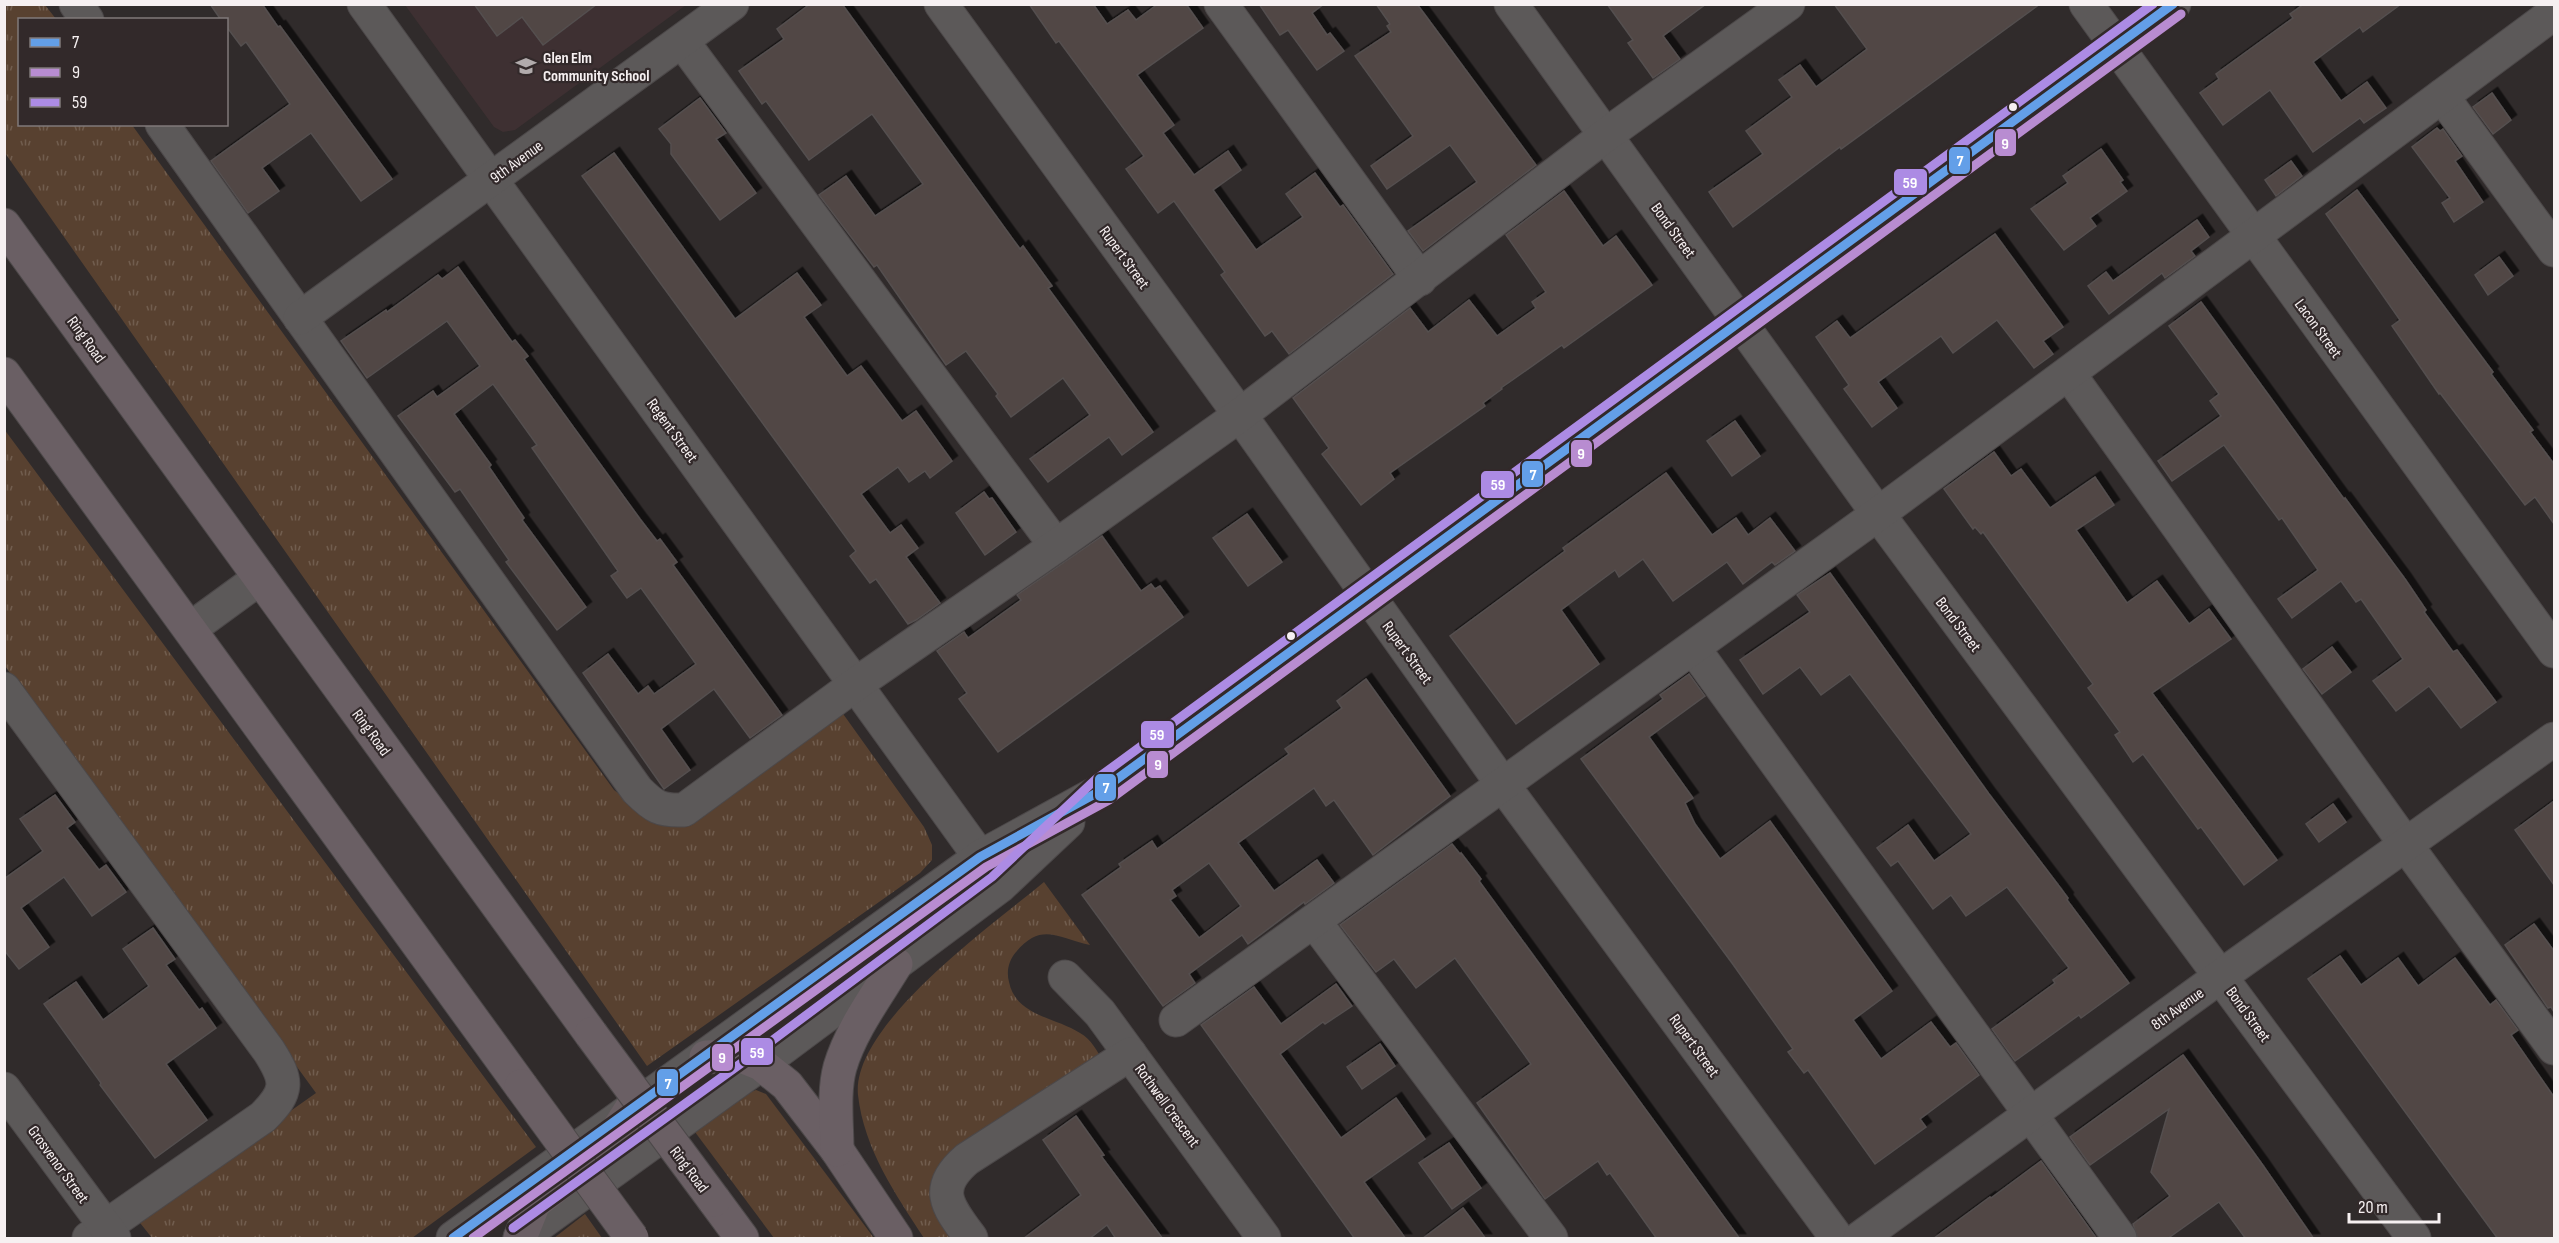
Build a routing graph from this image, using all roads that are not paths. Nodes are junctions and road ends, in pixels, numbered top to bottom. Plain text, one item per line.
1 (76, 4) edge
2 (364, 4) edge
3 (732, 4) edge
4 (940, 4) edge
5 (1221, 4) edge
6 (1511, 4) edge
7 (1788, 4) edge
8 (2086, 4) edge
9 (2174, 4) edge
10 (2554, 13) edge
11 (86, 18) edge
12 (682, 41) junction
13 (2117, 47) junction
14 (2442, 96) junction
15 (163, 126) edge
16 (1606, 135) junction
17 (491, 180) junction
18 (4, 225) edge
19 (2253, 237) junction
20 (2554, 250) edge
21 (1420, 279) junction
22 (300, 318) junction
23 (1740, 322) junction
24 (4, 374) edge
25 (2069, 374) junction
26 (1240, 415) junction
27 (1878, 514) junction
28 (1056, 546) junction
29 (260, 578) junction
30 (1368, 596) junction
31 (190, 629) junction
32 (1694, 649) junction
33 (2554, 651) edge
34 (856, 684) junction
35 (4, 689) edge
36 (2554, 739) edge
37 (1503, 785) junction
38 (1102, 790) junction
39 (2406, 845) junction
40 (980, 857) junction
41 (1314, 921) junction
42 (896, 964) junction
43 (2221, 976) junction
44 (1065, 977) dead end
45 (1176, 1020) dead end
46 (2554, 1048) edge
47 (1130, 1054) junction
48 (706, 1057) junction
49 (761, 1064) junction
50 (4, 1089) edge
51 (631, 1109) junction
52 (2031, 1115) junction
53 (837, 1150) junction
54 (103, 1235) edge
55 (453, 1239) edge
56 (520, 1239) edge
57 (632, 1239) edge
58 (742, 1239) edge
59 (896, 1239) edge
60 (971, 1239) edge
61 (1264, 1239) edge
62 (1551, 1239) edge
63 (1837, 1239) edge
64 (1860, 1239) edge
65 (2120, 1239) edge
66 (2414, 1239) edge

1 - 11 street
2 - 17 street, Regent Street
3 - 12 street, 9th Avenue
4 - 26 street, Rupert Street
5 - 21 street
6 - 16 street, Bond Street
7 - 16 street
8 - 13 street, Lacon Street
9 - 13 street
10 - 14 street
12 - 17 street, 9th Avenue
12 - 28 street
13 - 19 street, Lacon Street
13 - 23 street
14 - 19 street
14 - 20 street
15 - 22 street
16 - 21 street
16 - 23 street, Bond Street
17 - 22 street, 9th Avenue
17 - 34 street, Regent Street
18 - 29 highway, Ring Road
19 - 25 street
19 - 33 street, Lacon Street
21 - 26 street
22 - 34 street
23 - 27 street, Bond Street
23 - 30 street
24 - 31 highway
25 - 27 street
25 - 39 street
26 - 28 street
26 - 30 street, Rupert Street
27 - 32 street
27 - 43 street, Bond Street
28 - 34 street
29 - 31 street
29 - 58 highway, Ring Road, bridge
30 - 37 street, Rupert Street
30 - 38 street
31 - 57 highway, bridge
32 - 37 street
32 - 52 street
34 - 40 street, Regent Street
35 - 54 street
36 - 39 street, 8th Avenue
37 - 41 street
37 - 63 street, Rupert Street
38 - 40 street
38 - 42 street
39 - 43 street, 8th Avenue
39 - 46 street
40 - 48 street
41 - 45 street
41 - 62 street
42 - 49 street
42 - 53 highway
43 - 52 street, 8th Avenue
43 - 66 street, Bond Street
44 - 47 street, Rothwell Crescent
47 - 60 street
47 - 61 street, Rothwell Crescent
48 - 49 highway
48 - 51 street
49 - 53 highway
49 - 56 street
50 - 54 street, Grosvenor Street
51 - 55 street
51 - 56 highway
52 - 64 street, 8th Avenue
52 - 65 street
53 - 59 highway

